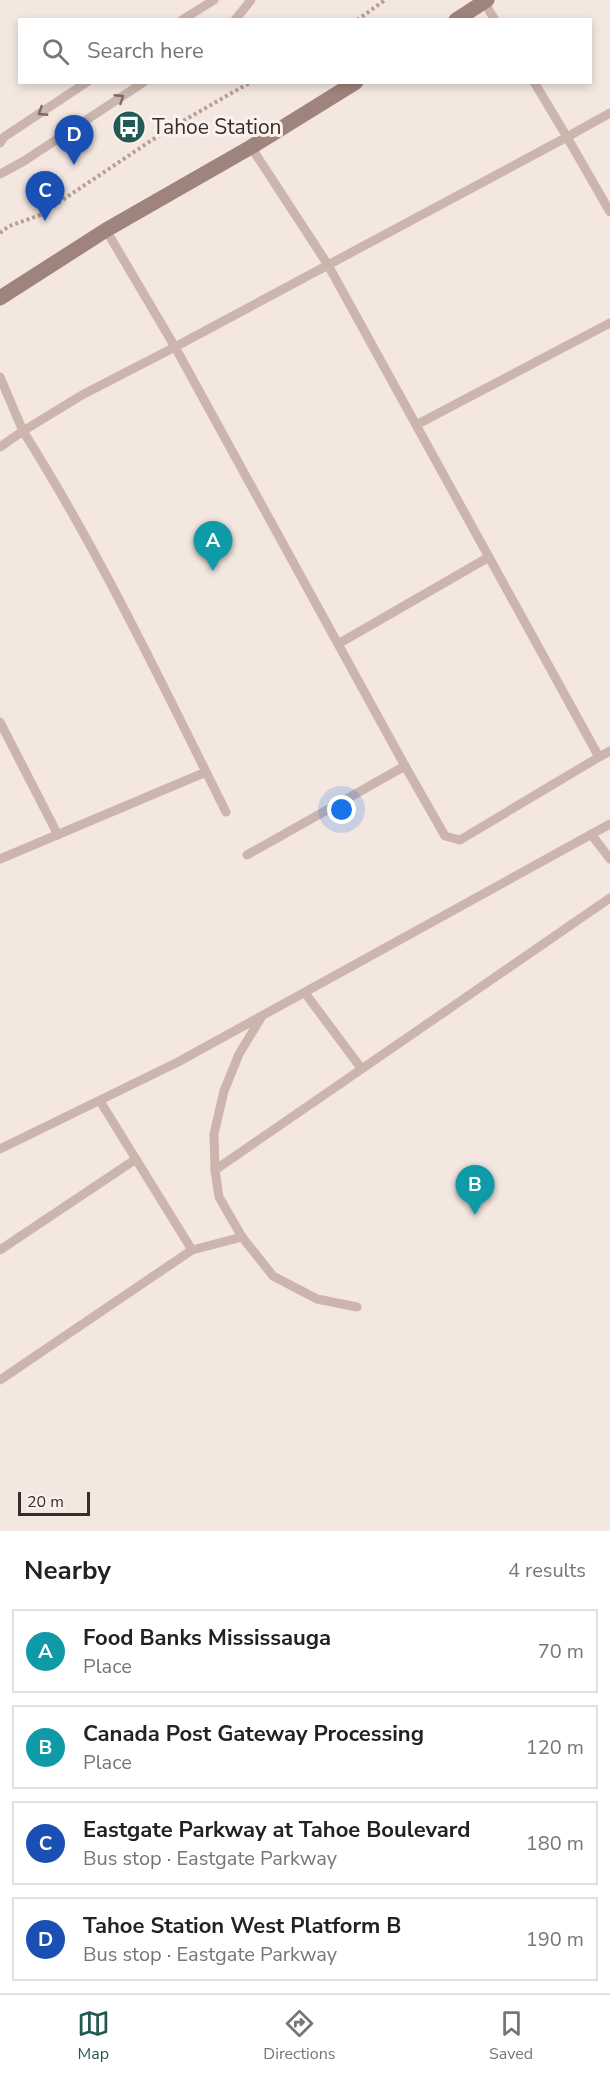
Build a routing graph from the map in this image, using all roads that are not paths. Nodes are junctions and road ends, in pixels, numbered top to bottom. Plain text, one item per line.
1 (214, 0) edge
2 (251, 0) edge
3 (486, 1) edge
4 (185, 18) edge
5 (237, 18) edge
6 (459, 18) edge
7 (494, 18) edge
8 (84, 84) edge
9 (141, 84) edge
10 (353, 84) edge
11 (535, 84) edge
12 (610, 112) edge
13 (567, 136) junction
14 (0, 142) edge
15 (251, 147) junction
16 (0, 174) edge
17 (610, 212) edge
18 (106, 230) junction
19 (328, 265) junction
20 (0, 298) edge
21 (610, 323) edge
22 (175, 347) junction
23 (0, 377) edge
24 (416, 425) junction
25 (23, 431) junction
26 (0, 447) edge
27 (489, 557) junction
28 (338, 644) junction
29 (0, 722) edge
30 (610, 751) edge
31 (599, 757) junction
32 (405, 766) junction
33 (206, 772) junction
34 (226, 812) dead end
35 (610, 824) edge
36 (591, 834) junction
37 (58, 835) junction
38 (247, 855) dead end
39 (0, 859) edge
40 (610, 860) edge
41 (610, 898) edge
42 (305, 993) junction
43 (262, 1016) junction
44 (361, 1068) junction
45 (100, 1101) junction
46 (0, 1149) edge
47 (136, 1159) junction
48 (215, 1170) junction
49 (242, 1237) junction
50 (0, 1250) edge
51 (192, 1250) junction
52 (357, 1307) dead end
53 (0, 1380) edge

1 - 4 lane
2 - 5 lane
3 - 6 main road
3 - 7 lane
8 -> 14 lane
16 -> 9 lane
10 - 15 main road
11 - 13 lane
12 - 13 lane
13 - 17 lane
13 - 19 lane
15 - 18 main road
15 - 19 lane
18 - 20 main road
18 - 22 lane
19 - 22 lane
19 - 24 lane
21 - 24 lane
22 - 25 lane
22 - 28 lane
23 - 25 lane
24 - 27 lane
25 - 26 lane
25 - 33 lane
27 - 28 lane
27 - 31 lane
28 - 32 lane
29 - 37 lane
30 - 31 lane
31 - 32 lane
32 - 38 lane
33 - 34 lane
33 - 37 lane
35 - 36 lane
36 - 40 lane
36 - 42 lane
37 - 39 lane
41 - 44 lane
42 - 43 lane
42 - 44 lane
43 - 45 lane
43 - 48 lane
44 - 48 lane
45 - 46 lane
45 - 47 lane
47 - 50 lane
47 - 51 lane
48 - 49 lane
49 - 51 lane
49 - 52 lane
51 - 53 lane

